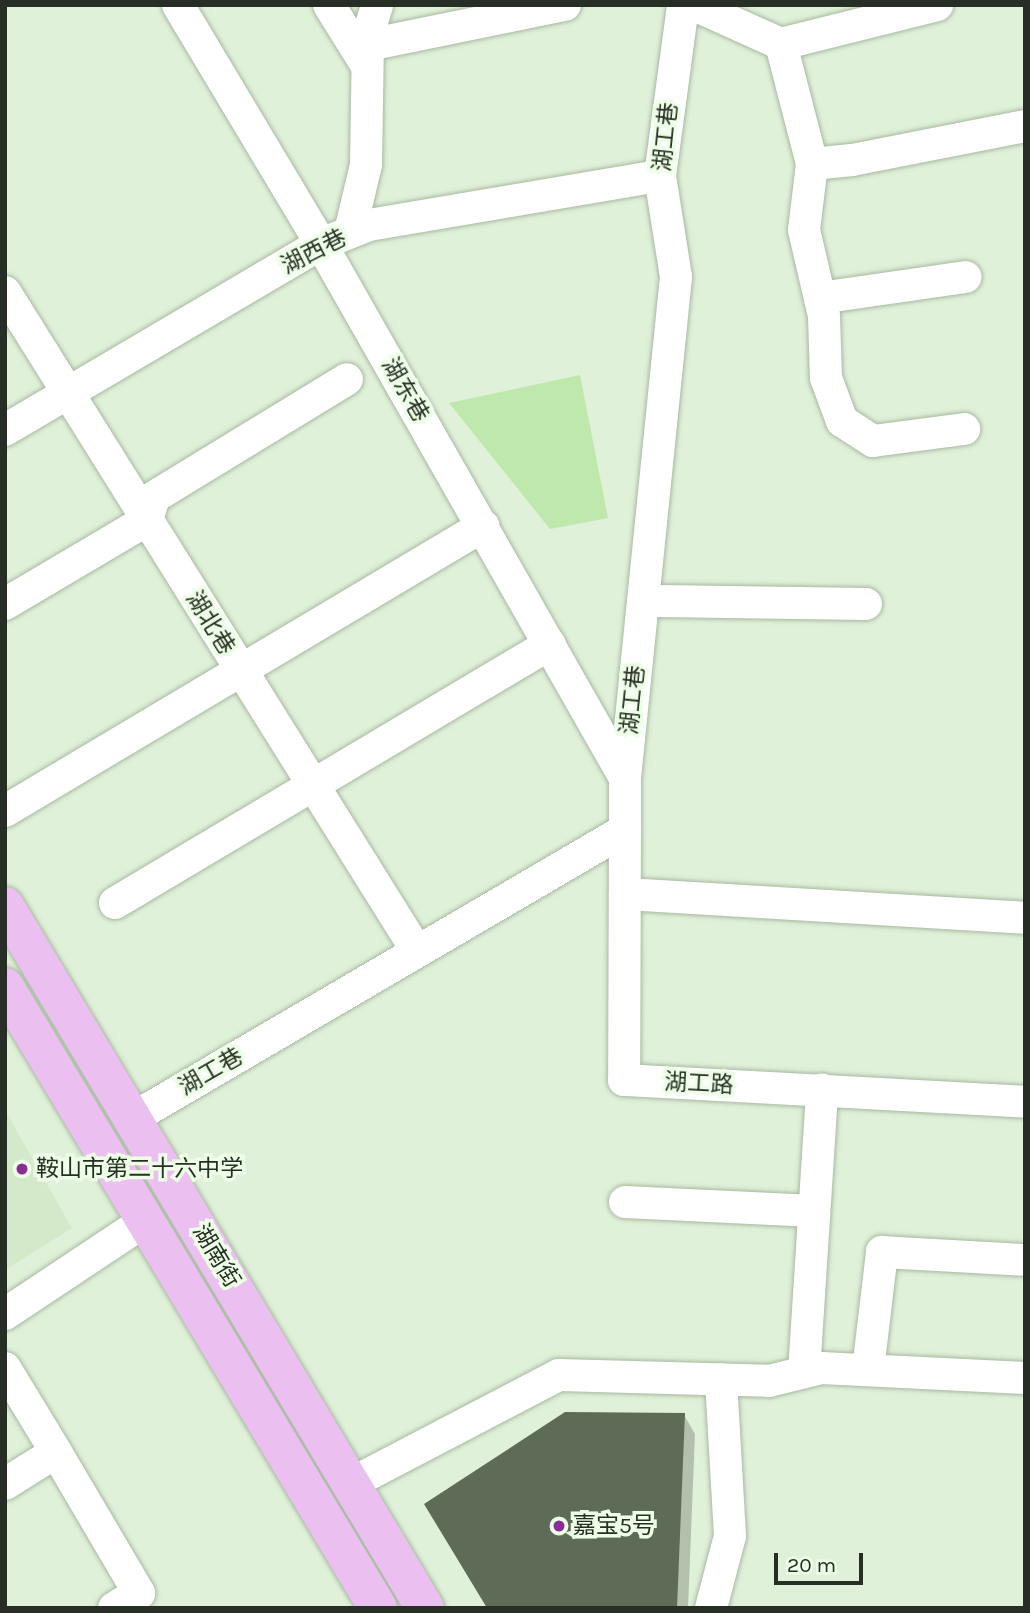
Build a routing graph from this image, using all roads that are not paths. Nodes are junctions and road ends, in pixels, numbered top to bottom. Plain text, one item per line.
1 (178, 5) edge
2 (330, 5) edge
3 (377, 5) edge
4 (565, 5) edge
5 (683, 5) edge
6 (694, 5) edge
7 (937, 5) edge
8 (781, 44) junction
9 (368, 55) junction
10 (1025, 126) edge
11 (812, 164) junction
12 (660, 176) junction
13 (350, 232) junction
14 (321, 244) junction
15 (965, 277) dead end
16 (5, 292) edge
17 (820, 298) junction
18 (347, 379) dead end
19 (68, 393) junction
20 (964, 429) dead end
21 (5, 430) edge
22 (147, 520) junction
23 (483, 526) junction
24 (658, 601) dead end
25 (5, 604) edge
26 (866, 604) dead end
27 (550, 644) junction
28 (240, 671) junction
29 (625, 778) junction
30 (314, 785) junction
31 (5, 811) edge
32 (625, 830) junction
33 (625, 894) junction
34 (116, 903) dead end
35 (5, 906) edge
36 (1025, 918) edge
37 (417, 951) junction
38 (5, 987) edge
39 (821, 1090) junction
40 (1025, 1102) edge
41 (133, 1118) junction
42 (625, 1202) dead end
43 (814, 1211) junction
44 (145, 1220) junction
45 (1025, 1260) edge
46 (5, 1314) edge
47 (5, 1368) edge
48 (868, 1370) junction
49 (804, 1372) junction
50 (1025, 1378) edge
51 (721, 1380) junction
52 (56, 1452) junction
53 (352, 1483) junction
54 (5, 1484) edge
55 (114, 1608) edge
56 (378, 1608) edge
57 (425, 1608) edge
58 (711, 1608) edge

1 - 14 street, 湖东巷
2 - 9 street
3 - 9 street
4 - 9 street
5 - 12 street, 湖工巷
6 - 8 street
7 - 8 street
8 - 11 street
9 - 13 street
10 - 11 street
11 - 17 street
12 - 13 street, 湖西巷
12 - 29 street, 湖工巷
13 - 14 street, 湖西巷
14 - 19 street, 湖西巷
14 - 23 street, 湖东巷
15 - 17 street
16 - 19 street, 湖北巷
17 - 20 street
18 - 22 street
19 - 21 street, 湖西巷
19 - 22 street, 湖北巷
22 - 25 street
22 - 28 street, 湖北巷
23 - 27 street, 湖东巷
23 - 28 street
24 - 26 street
27 - 29 street, 湖东巷
27 - 30 street
28 - 30 street, 湖北巷
28 - 31 street
29 - 32 street, 湖工巷
30 - 34 street
30 - 37 street, 湖北巷
32 - 33 street, 湖工路
32 - 37 street, 湖工巷
33 - 36 street
33 - 39 street, 湖工路
35 - 41 main road, 湖南街
37 - 41 street, 湖工巷
38 - 44 main road, 湖南街
39 - 40 street, 湖工路
39 - 43 street
41 - 53 main road, 湖南街
42 - 43 street
43 - 49 street
44 - 46 street
44 - 56 main road, 湖南街
45 - 48 street
47 - 52 street
48 - 49 street
48 - 50 street
49 - 51 street
51 - 53 street
51 - 58 street
52 - 54 street
52 - 55 street
53 - 57 main road, 湖南街

